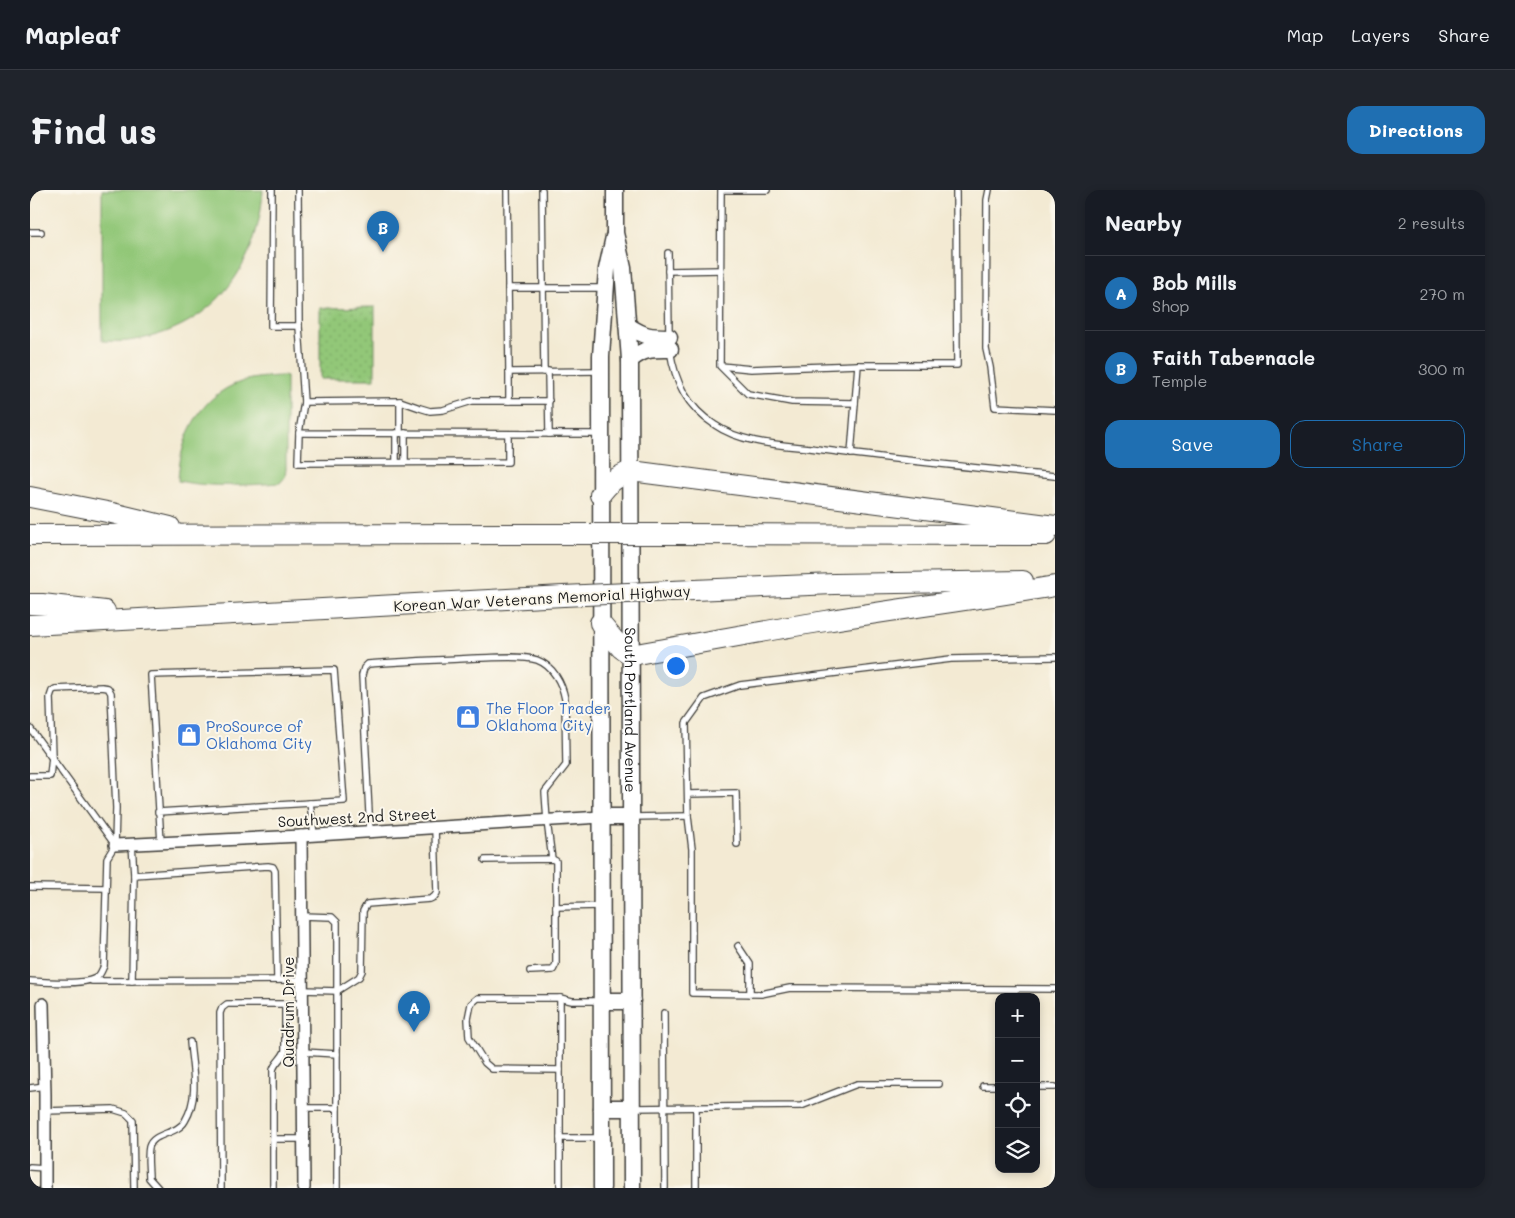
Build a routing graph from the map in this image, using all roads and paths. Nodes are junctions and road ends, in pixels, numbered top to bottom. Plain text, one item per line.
1 (272, 190) edge
2 (298, 190) edge
3 (507, 190) edge
4 (542, 190) edge
5 (615, 190) edge
6 (767, 190) edge
7 (956, 190) edge
8 (989, 190) edge
9 (30, 232) edge
10 (41, 232) dead end
11 (615, 233) junction
12 (668, 253) dead end
13 (721, 270) junction
14 (668, 271) junction
15 (508, 288) junction
16 (543, 288) junction
17 (605, 288) junction
18 (299, 326) junction
19 (628, 326) junction
20 (670, 343) junction
21 (630, 360) junction
22 (858, 365) junction
23 (720, 366) junction
24 (601, 371) junction
25 (508, 372) junction
26 (546, 372) junction
27 (400, 401) junction
28 (509, 401) junction
29 (549, 401) junction
30 (304, 402) junction
31 (855, 403) junction
32 (1055, 410) edge
33 (299, 433) junction
34 (400, 433) junction
35 (508, 434) junction
36 (550, 434) junction
37 (601, 434) junction
38 (851, 454) junction
39 (396, 462) junction
40 (406, 462) junction
41 (631, 471) junction
42 (1055, 476) edge
43 (600, 495) junction
44 (30, 497) edge
45 (1055, 526) edge
46 (30, 534) edge
47 (201, 534) junction
48 (1055, 535) edge
49 (1055, 581) edge
50 (1055, 586) edge
51 (30, 604) edge
52 (164, 618) junction
53 (600, 623) junction
54 (30, 624) edge
55 (631, 655) junction
56 (1055, 657) edge
57 (30, 728) edge
58 (52, 757) junction
59 (30, 776) edge
60 (688, 794) junction
61 (310, 803) junction
62 (158, 812) junction
63 (688, 816) junction
64 (601, 817) junction
65 (631, 817) junction
66 (547, 821) junction
67 (436, 828) junction
68 (370, 832) junction
69 (314, 835) junction
70 (302, 836) junction
71 (161, 843) junction
72 (132, 844) junction
73 (737, 844) dead end
74 (116, 845) junction
75 (552, 859) junction
76 (485, 860) dead end
77 (134, 875) junction
78 (30, 887) edge
79 (106, 888) junction
80 (601, 906) junction
81 (556, 907) junction
82 (302, 916) junction
83 (738, 946) dead end
84 (530, 971) dead end
85 (277, 980) junction
86 (91, 981) junction
87 (132, 981) junction
88 (30, 982) edge
89 (303, 985) junction
90 (1055, 989) edge
91 (337, 990) junction
92 (750, 994) junction
93 (560, 998) junction
94 (602, 1001) junction
95 (632, 1001) junction
96 (43, 1004) dead end
97 (285, 1004) junction
98 (303, 1004) junction
99 (664, 1013) dead end
100 (190, 1042) dead end
101 (303, 1052) junction
102 (337, 1054) junction
103 (560, 1070) junction
104 (939, 1084) dead end
105 (45, 1086) junction
106 (983, 1086) dead end
107 (995, 1086) edge
108 (1040, 1087) edge
109 (1055, 1087) edge
110 (30, 1088) edge
111 (304, 1108) junction
112 (337, 1108) junction
113 (602, 1108) junction
114 (631, 1108) junction
115 (664, 1108) junction
116 (696, 1108) junction
117 (45, 1111) junction
118 (560, 1138) junction
119 (602, 1138) junction
120 (273, 1139) junction
121 (304, 1139) junction
122 (30, 1167) edge
123 (45, 1168) junction
124 (46, 1188) edge
125 (134, 1188) edge
126 (158, 1188) edge
127 (221, 1188) edge
128 (272, 1188) edge
129 (304, 1188) edge
130 (337, 1188) edge
131 (560, 1188) edge
132 (602, 1188) edge
133 (632, 1188) edge
134 (665, 1188) edge
135 (696, 1188) edge

1 - 18 lane
2 - 18 lane
3 - 15 lane
4 - 16 lane
5 - 11 main road, South Portland Avenue
6 - 13 lane
7 - 22 lane
8 - 32 lane
9 - 10 lane
11 - 17 main road, South Portland Avenue
11 - 19 main road, South Portland Avenue
12 - 14 lane
13 - 14 lane
13 - 23 lane
14 - 20 lane
15 - 16 lane
15 - 25 lane
16 - 17 lane
16 - 26 lane
17 - 24 main road, South Portland Avenue
18 - 30 lane
19 - 20 main road
19 - 21 main road, South Portland Avenue
20 - 21 main road
20 - 38 lane
21 - 41 main road, South Portland Avenue
22 - 23 lane
22 - 31 lane
23 - 31 lane
24 - 26 lane
24 - 37 main road, South Portland Avenue
25 - 26 lane
25 - 28 lane
26 - 29 lane
27 - 28 lane
27 - 30 lane
27 - 34 lane
28 - 29 lane
29 - 36 lane
30 - 33 lane
31 - 38 lane
33 - 34 lane
33 - 39 lane
34 - 35 lane
34 - 39 lane
34 - 40 lane
35 - 36 lane
35 - 40 lane
36 - 37 lane
37 - 43 main road, South Portland Avenue
38 - 42 lane
39 - 40 lane
41 - 43 highway
41 - 45 highway
41 - 55 main road, South Portland Avenue
43 - 53 main road, South Portland Avenue
44 - 47 highway
46 - 47 highway
47 - 48 highway, bridge
49 - 52 highway, Korean War Veterans Memorial Highway, bridge
50 - 55 highway
51 - 52 highway
52 - 54 highway, Korean War Veterans Memorial Highway
53 - 55 highway
53 - 64 main road, South Portland Avenue
55 - 65 main road, South Portland Avenue
56 - 60 lane
57 - 58 lane
58 - 59 lane
58 - 74 lane
58 - 74 lane
60 - 63 lane
60 - 73 lane
61 - 62 lane
61 - 62 lane
61 - 69 lane
62 - 71 lane
63 - 65 lane
63 - 92 lane
64 - 65 main road
64 - 66 street, Southwest 2nd Street
64 - 80 main road, South Portland Avenue
65 - 95 main road, South Portland Avenue
66 - 67 street, Southwest 2nd Street
66 - 68 lane
66 - 75 lane
67 - 68 street, Southwest 2nd Street
67 - 91 lane
68 - 69 street, Southwest 2nd Street
69 - 70 street, Southwest 2nd Street
70 - 71 street, Southwest 2nd Street
70 - 82 street, Quadrum Drive
71 - 72 street, Southwest 2nd Street
72 - 74 street, Southwest 2nd Street
72 - 77 lane
74 - 79 lane
75 - 76 lane
75 - 81 lane
77 - 85 lane
77 - 87 lane
78 - 79 lane
79 - 86 lane
80 - 81 lane
80 - 94 main road, South Portland Avenue
81 - 84 lane
82 - 89 street, Quadrum Drive
82 - 91 lane
83 - 92 lane
85 - 87 lane
85 - 89 lane
86 - 87 lane
86 - 88 lane
89 - 91 lane
89 - 98 street, Quadrum Drive
90 - 92 lane
91 - 102 lane
93 - 94 lane
93 - 103 lane
93 - 103 lane
94 - 95 main road
94 - 113 main road, South Portland Avenue
95 - 114 main road, South Portland Avenue
96 - 105 street
97 - 98 lane
97 - 120 lane
97 - 127 lane
98 - 101 street, Quadrum Drive
99 - 115 lane
100 - 126 lane
101 - 102 lane
101 - 111 street, Quadrum Drive
102 - 112 lane
103 - 118 lane
104 - 116 lane
105 - 110 lane
105 - 117 street
106 - 107 lane
108 - 109 lane
111 - 112 lane
111 - 121 street, Quadrum Drive
112 - 130 lane
113 - 114 main road
113 - 119 main road, South Portland Avenue
114 - 115 lane
114 - 133 main road, South Portland Avenue
115 - 116 lane
115 - 134 lane
116 - 135 lane
117 - 123 street
117 - 125 lane
118 - 119 lane
118 - 131 lane
119 - 132 main road, South Portland Avenue
120 - 121 lane
120 - 128 lane
121 - 129 street, Quadrum Drive
122 - 123 lane
123 - 124 street

